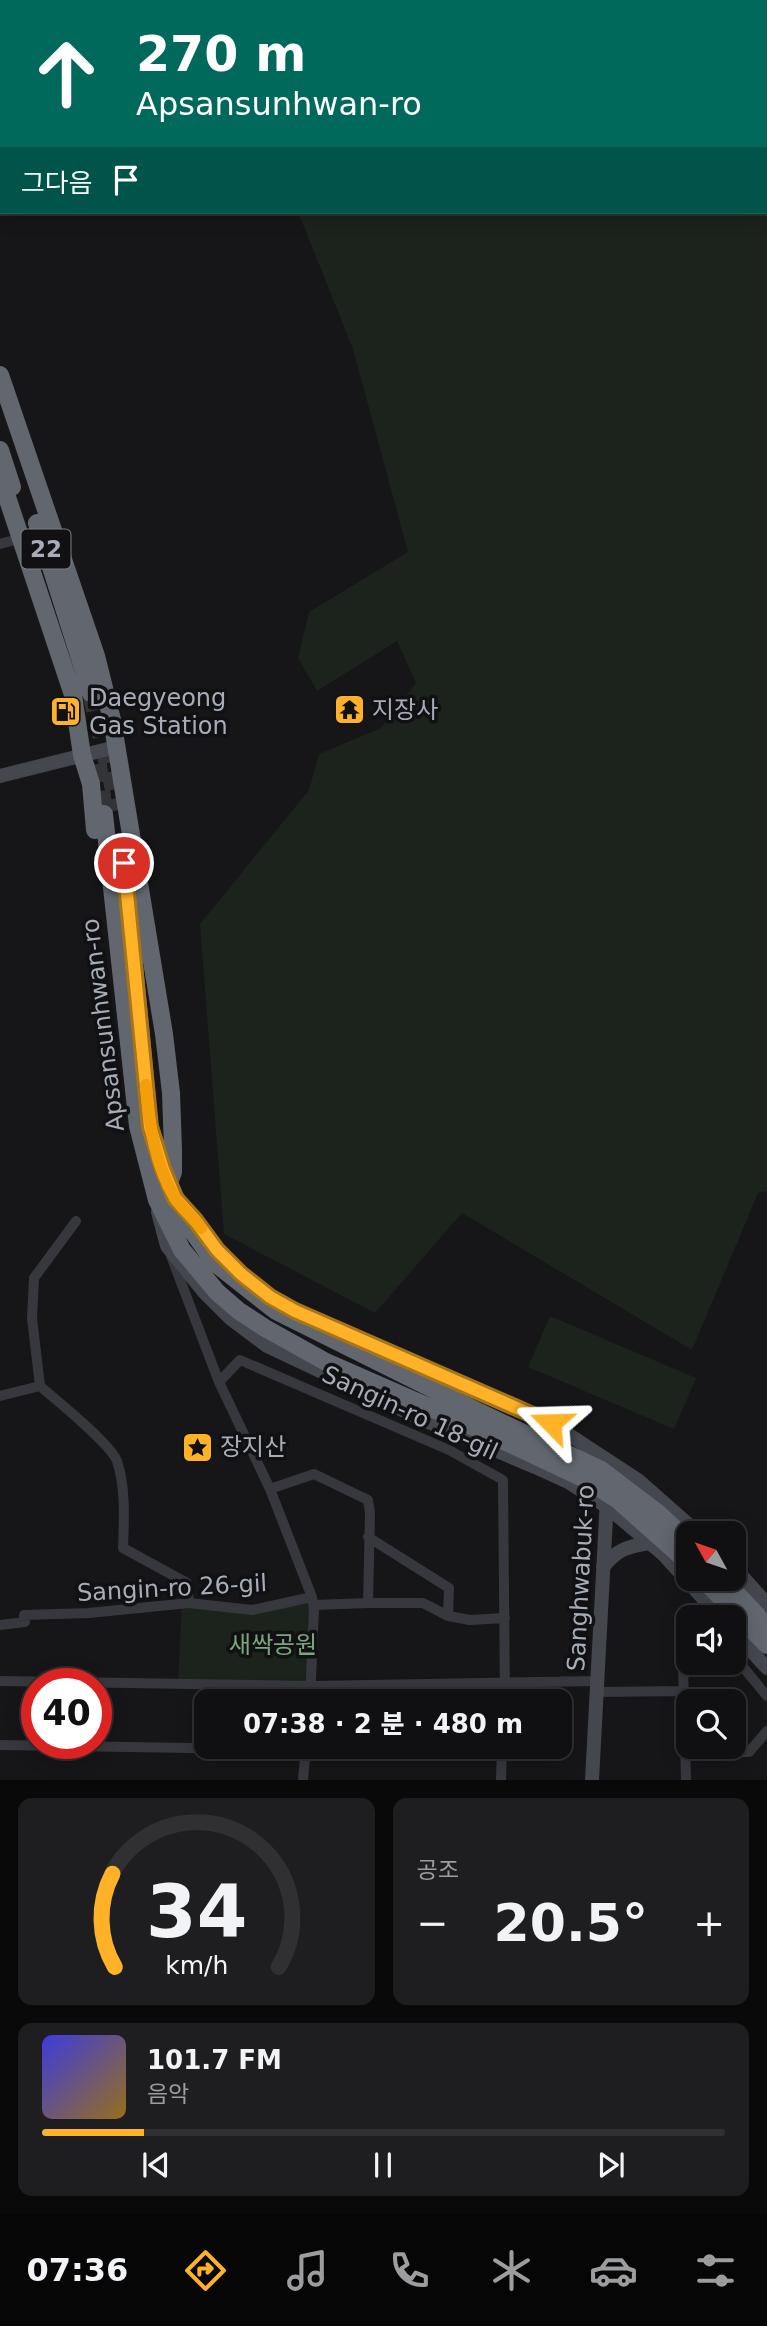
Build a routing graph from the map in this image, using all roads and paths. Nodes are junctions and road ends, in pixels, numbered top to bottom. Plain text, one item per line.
1 (0, 375) edge
2 (0, 406) edge
3 (0, 450) edge
4 (0, 476) edge
5 (22, 538) junction
6 (0, 544) edge
7 (116, 747) junction
8 (82, 755) junction
9 (0, 775) edge
10 (151, 1177) junction
11 (167, 1194) junction
12 (76, 1220) dead end
13 (167, 1246) junction
14 (219, 1382) junction
15 (40, 1386) junction
16 (0, 1396) edge
17 (611, 1463) junction
18 (270, 1489) junction
19 (606, 1506) junction
20 (676, 1528) edge
21 (676, 1528) edge
22 (676, 1531) edge
23 (368, 1537) junction
24 (654, 1546) junction
25 (603, 1567) junction
26 (746, 1581) edge
27 (715, 1591) edge
28 (734, 1591) edge
29 (313, 1601) junction
30 (189, 1603) junction
31 (368, 1603) junction
32 (767, 1604) edge
33 (709, 1605) edge
34 (448, 1616) junction
35 (505, 1618) junction
36 (0, 1625) edge
37 (767, 1626) edge
38 (746, 1645) edge
39 (767, 1645) edge
40 (767, 1668) edge
41 (746, 1671) edge
42 (0, 1681) edge
43 (506, 1682) junction
44 (312, 1686) junction
45 (597, 1687) junction
46 (312, 1689) edge
47 (506, 1689) edge
48 (676, 1691) edge
49 (767, 1696) edge
50 (767, 1731) edge
51 (0, 1745) edge
52 (194, 1747) edge
53 (746, 1752) edge
54 (304, 1759) edge
55 (502, 1759) edge
56 (686, 1759) edge
57 (303, 1780) edge
58 (501, 1780) edge
59 (592, 1780) edge
60 (686, 1780) edge

1 - 7 highway
2 - 3 highway, 22
4 - 5 highway
5 - 6 street
5 - 8 highway
7 - 8 street
7 - 11 highway
8 - 9 street
8 - 10 highway
10 - 11 highway, Apsansunhwan-ro
10 - 11 highway, Apsansunhwan-ro
11 - 13 street
11 - 17 street
11 - 22 highway, Apsansunhwan-ro, bridge
12 - 15 street
13 - 14 street
13 - 19 street
14 - 18 street
14 - 35 street, Sangin-ro 18-gil
15 - 16 street
15 - 30 street
17 - 19 street, Sanghwabuk-ro
17 - 20 street
18 - 23 street
18 - 29 street
19 - 24 street
19 - 25 street, Sanghwabuk-ro
21 - 24 street
23 - 31 street
23 - 34 street
24 - 25 street
24 - 33 street
25 - 45 street, Sanghwabuk-ro
26 - 32 street
27 - 39 highway
28 - 37 highway
29 - 30 street, Sangin-ro 26-gil
29 - 31 street, Sangin-ro 26-gil
29 - 44 street
30 - 36 street, Sangin-ro 26-gil
31 - 34 street, Sangin-ro 26-gil
34 - 35 street, Sangin-ro 26-gil
35 - 43 street, Sangin-ro 18-gil
38 - 40 street
41 - 49 street
42 - 44 street
43 - 44 street
43 - 45 street
43 - 47 street, Sangin-ro 18-gil
44 - 46 street
45 - 48 street
45 - 59 street, Sanghwabuk-ro
50 - 53 street
51 - 52 street
54 - 57 street
55 - 58 street
56 - 60 street

